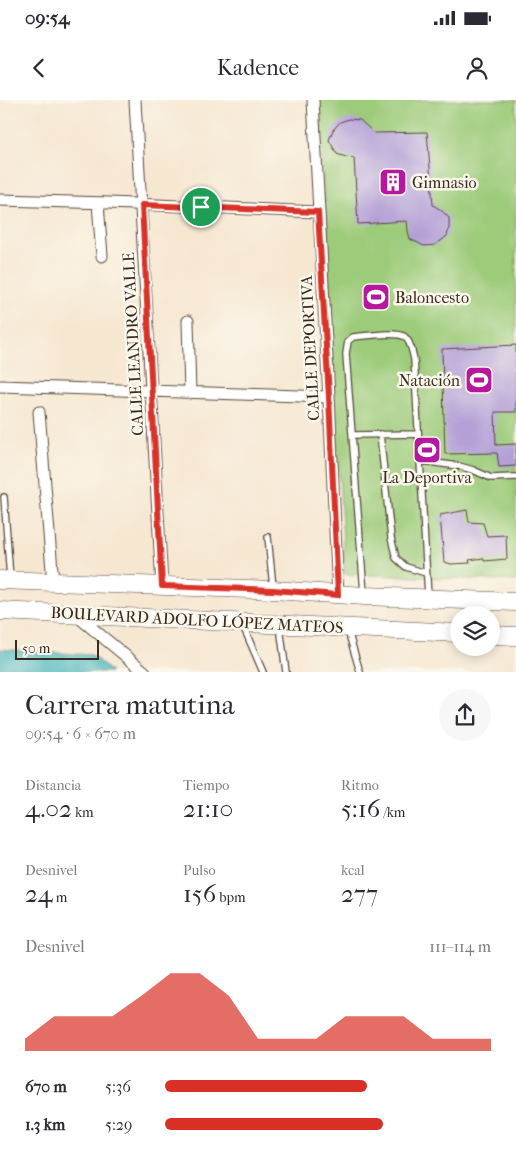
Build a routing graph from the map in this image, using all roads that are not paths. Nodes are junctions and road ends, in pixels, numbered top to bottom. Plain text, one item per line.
1 (135, 100) edge
2 (312, 100) edge
3 (0, 200) edge
4 (98, 203) junction
5 (142, 205) junction
6 (318, 212) junction
7 (102, 256) dead end
8 (188, 321) dead end
9 (0, 386) edge
10 (152, 392) junction
11 (190, 393) junction
12 (329, 397) junction
13 (39, 412) dead end
14 (380, 434) junction
15 (418, 434) junction
16 (352, 435) junction
17 (420, 461) junction
18 (516, 477) edge
19 (4, 497) dead end
20 (268, 537) dead end
21 (426, 573) junction
22 (5, 580) edge
23 (53, 582) junction
24 (162, 586) junction
25 (273, 590) junction
26 (338, 595) junction
27 (364, 596) junction
28 (428, 598) junction
29 (516, 602) edge
30 (0, 611) edge
31 (75, 614) junction
32 (241, 622) junction
33 (280, 624) junction
34 (348, 628) junction
35 (450, 633) edge
36 (500, 635) edge
37 (516, 636) edge
38 (145, 672) edge
39 (263, 672) edge
40 (286, 672) edge
41 (360, 672) edge

1 - 5 street, CALLE LEANDRO VALLE
2 - 6 street, CALLE DEPORTIVA
3 - 4 street
4 - 5 street
4 - 7 street
5 - 6 street
5 - 10 street, CALLE LEANDRO VALLE
6 - 12 street, CALLE DEPORTIVA
8 - 11 street
9 - 10 street
10 - 11 street
10 - 24 street, CALLE LEANDRO VALLE
11 - 12 street
12 - 26 street, CALLE DEPORTIVA
13 - 23 street
14 - 15 lane
14 - 16 lane
14 - 21 lane
15 - 16 lane
15 - 17 lane
16 - 27 lane
17 - 18 lane
17 - 21 lane
19 - 22 lane
20 - 25 lane
21 - 28 lane
22 - 23 main road, BOULEVARD ADOLFO LÓPEZ MATEOS
23 - 24 main road, BOULEVARD ADOLFO LÓPEZ MATEOS
24 - 25 main road, BOULEVARD ADOLFO LÓPEZ MATEOS
25 - 26 main road, BOULEVARD ADOLFO LÓPEZ MATEOS
26 - 27 main road, BOULEVARD ADOLFO LÓPEZ MATEOS
27 - 28 main road, BOULEVARD ADOLFO LÓPEZ MATEOS
28 - 29 main road, BOULEVARD ADOLFO LÓPEZ MATEOS
30 - 31 main road, BOULEVARD ADOLFO LÓPEZ MATEOS
31 - 32 main road, BOULEVARD ADOLFO LÓPEZ MATEOS
31 - 38 street
32 - 33 main road, BOULEVARD ADOLFO LÓPEZ MATEOS
32 - 39 lane
33 - 34 main road, BOULEVARD ADOLFO LÓPEZ MATEOS
33 - 40 lane
34 - 35 main road, BOULEVARD ADOLFO LÓPEZ MATEOS
34 - 41 lane
36 - 37 main road

